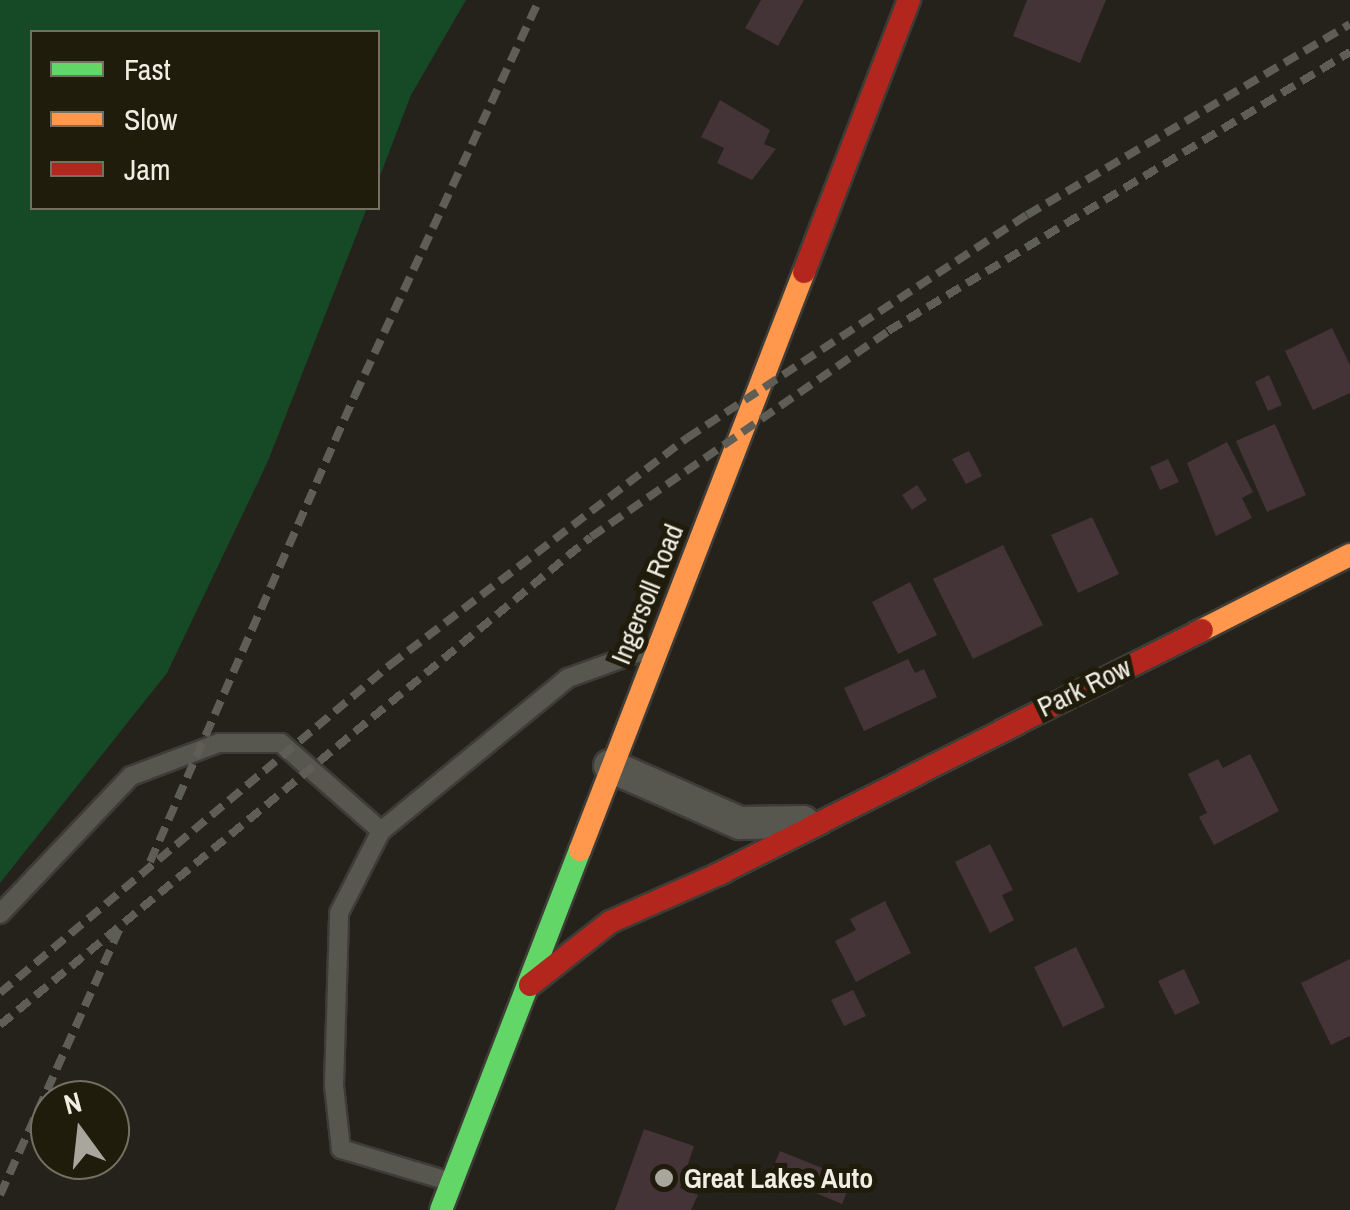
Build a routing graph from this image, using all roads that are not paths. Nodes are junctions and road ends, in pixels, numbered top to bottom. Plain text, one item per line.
1 (909, 0) edge
2 (1350, 555) edge
3 (659, 645) junction
4 (610, 766) junction
5 (819, 820) junction
6 (381, 831) junction
7 (0, 914) edge
8 (523, 990) junction
9 (452, 1182) junction
10 (441, 1210) edge

1 - 3 main road, Ingersoll Road
2 - 5 main road, Park Row
3 - 4 main road, Ingersoll Road
3 - 6 lane
4 - 5 street, Park Row
4 - 8 main road, Ingersoll Road
5 - 8 main road, Park Row
6 - 7 lane
6 - 9 lane
8 - 9 main road, Ingersoll Road
9 - 10 main road, Ingersoll Road

